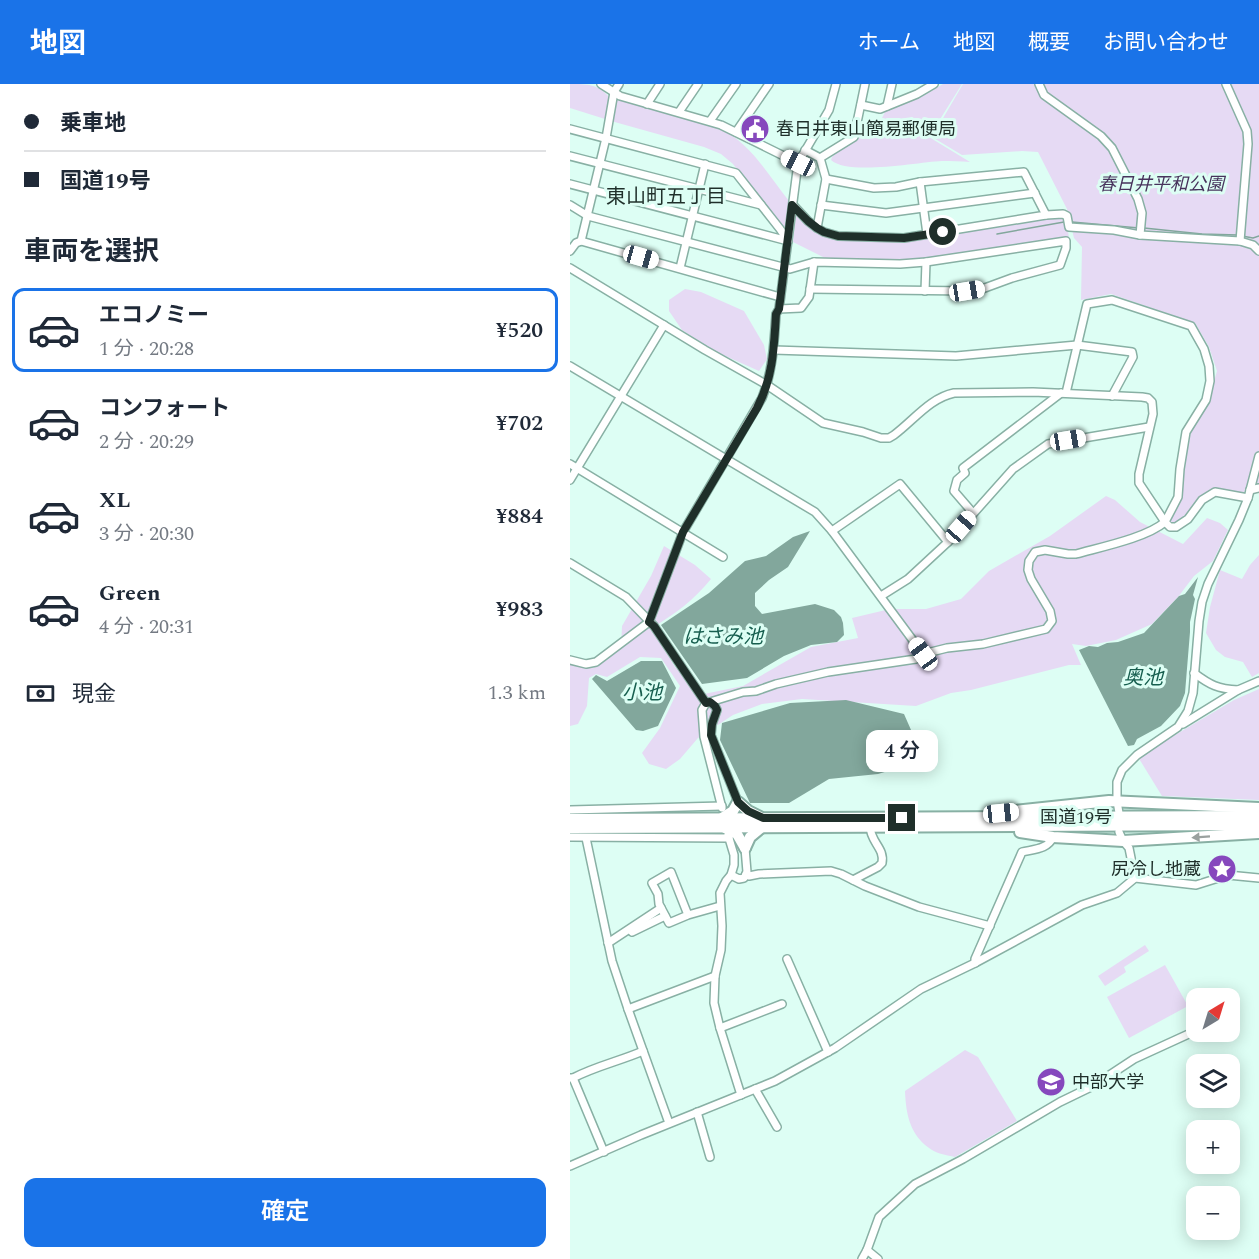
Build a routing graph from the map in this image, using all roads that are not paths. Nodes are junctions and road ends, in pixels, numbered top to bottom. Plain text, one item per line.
1 (601, 84) edge
2 (619, 84) edge
3 (660, 84) edge
4 (698, 84) edge
5 (736, 84) edge
6 (769, 84) edge
7 (836, 84) edge
8 (865, 84) edge
9 (892, 84) edge
10 (920, 84) edge
11 (934, 84) edge
12 (1038, 84) edge
13 (1226, 84) edge
14 (614, 92) junction
15 (917, 93) junction
16 (647, 104) junction
17 (861, 105) junction
18 (887, 106) junction
19 (679, 112) junction
20 (710, 121) junction
21 (570, 129) edge
22 (736, 132) junction
23 (606, 138) junction
24 (805, 150) junction
25 (570, 156) edge
26 (820, 158) junction
27 (798, 163) junction
28 (599, 164) junction
29 (705, 164) junction
30 (825, 179) junction
31 (920, 182) junction
32 (570, 184) edge
33 (594, 190) junction
34 (698, 190) junction
35 (1035, 193) junction
36 (570, 205) edge
37 (792, 205) junction
38 (821, 205) junction
39 (761, 206) junction
40 (923, 209) junction
41 (1046, 215) junction
42 (588, 216) junction
43 (693, 216) junction
44 (817, 228) junction
45 (927, 234) junction
46 (1140, 235) junction
47 (581, 241) junction
48 (788, 241) junction
49 (1240, 241) junction
50 (686, 242) junction
51 (1259, 250) edge
52 (570, 251) edge
53 (814, 262) junction
54 (926, 262) junction
55 (570, 268) edge
56 (680, 268) junction
57 (784, 268) junction
58 (810, 289) junction
59 (925, 291) junction
60 (780, 297) junction
61 (779, 309) junction
62 (664, 325) junction
63 (1077, 345) junction
64 (774, 350) junction
65 (570, 366) edge
66 (767, 385) junction
67 (1063, 393) junction
68 (620, 396) junction
69 (1112, 396) junction
70 (1149, 427) junction
71 (1259, 456) edge
72 (726, 460) junction
73 (573, 466) edge
74 (570, 480) edge
75 (1259, 488) edge
76 (1249, 494) junction
77 (973, 513) junction
78 (1165, 522) junction
79 (832, 531) junction
80 (683, 532) junction
81 (948, 542) junction
82 (723, 557) dead end
83 (570, 563) edge
84 (881, 596) junction
85 (649, 622) junction
86 (923, 654) junction
87 (570, 660) edge
88 (1194, 672) junction
89 (1259, 681) edge
90 (1238, 690) junction
91 (708, 703) junction
92 (1178, 727) junction
93 (1117, 801) junction
94 (738, 802) junction
95 (1259, 808) edge
96 (570, 810) edge
97 (1119, 813) dead end
98 (1259, 816) edge
99 (570, 819) edge
100 (724, 822) junction
101 (992, 822) junction
102 (608, 823) junction
103 (763, 823) junction
104 (1259, 825) edge
105 (870, 826) junction
106 (570, 828) edge
107 (1259, 833) edge
108 (570, 837) edge
109 (1053, 837) junction
110 (1121, 837) junction
111 (586, 838) junction
112 (745, 848) junction
113 (746, 874) junction
114 (731, 875) junction
115 (1135, 878) junction
116 (1259, 878) edge
117 (853, 880) junction
118 (720, 906) junction
119 (661, 908) junction
120 (688, 915) junction
121 (665, 916) junction
122 (990, 926) junction
123 (608, 943) junction
124 (788, 959) dead end
125 (975, 963) junction
126 (716, 976) junction
127 (782, 1004) dead end
128 (628, 1009) junction
129 (720, 1028) junction
130 (1186, 1035) edge
131 (643, 1051) junction
132 (828, 1052) junction
133 (572, 1078) edge
134 (755, 1089) junction
135 (741, 1095) junction
136 (697, 1112) junction
137 (669, 1123) junction
138 (777, 1127) dead end
139 (603, 1152) junction
140 (710, 1157) dead end
141 (570, 1166) edge
142 (867, 1250) junction
143 (862, 1259) edge
144 (878, 1259) edge

1 - 14 street
2 - 14 street
3 - 16 street
4 - 19 street
5 - 20 street
6 - 22 street
7 - 24 street
8 - 17 street
9 - 18 street
10 - 15 street
11 - 15 street
12 - 46 street
13 - 49 street
14 - 16 street
14 - 23 street
15 - 18 street
16 - 19 street
17 - 18 street
17 - 26 street
19 - 20 street
20 - 22 street
21 - 23 street
22 - 27 street
23 - 28 street
23 - 29 street
24 - 26 street
24 - 27 street
25 - 28 street
26 - 30 street
27 - 37 street
28 - 33 street
28 - 34 street
29 - 34 street
29 - 39 street
30 - 31 street
30 - 38 street
31 - 35 street
31 - 40 street
32 - 33 street
33 - 42 street
33 - 43 street
34 - 39 street
34 - 43 street
35 - 40 street
35 - 41 street
36 - 42 street
37 - 44 street
37 - 48 street
38 - 40 street
38 - 44 street
39 - 48 street
40 - 45 street
41 - 45 street
41 - 46 street
42 - 47 street
42 - 50 street
43 - 48 street
43 - 50 street
44 - 45 street
46 - 49 street
47 - 52 street
47 - 56 street
48 - 57 street
49 - 51 street
50 - 56 street
50 - 57 street
53 - 54 street
53 - 57 street
53 - 58 street
54 - 59 street
54 - 59 street
55 - 62 street
56 - 60 street
57 - 60 street
58 - 59 street
58 - 61 street
60 - 61 street
61 - 64 street
62 - 66 street
62 - 68 street
63 - 64 street
63 - 67 street
63 - 69 street
63 - 78 street
64 - 66 street
65 - 68 street
66 - 67 street
66 - 72 street
67 - 69 street
67 - 77 street
68 - 72 street
68 - 73 street
69 - 70 street
70 - 77 street
70 - 78 street
71 - 76 street
72 - 79 street
72 - 80 street
73 - 74 street
73 - 80 street
75 - 76 street
76 - 78 street
76 - 88 street
77 - 81 street
78 - 86 street
79 - 81 street
79 - 84 street
80 - 82 street
80 - 85 street
81 - 84 street
83 - 85 street
84 - 86 street
85 - 87 street
85 - 91 street
86 - 91 street
88 - 90 street
88 - 92 street
89 - 90 street
90 - 92 street
91 - 94 street
91 - 100 street
92 - 93 street
93 - 95 highway
93 - 97 street
93 - 101 highway
94 - 100 highway
94 - 103 highway
96 - 102 street
98 - 101 highway, 国道19号
99 - 102 highway, 国道19号
100 - 102 highway, 国道19号
100 - 102 street
100 - 103 highway, 国道19号
100 - 112 highway
100 - 114 street
101 - 103 highway, 国道19号
101 - 104 highway, 国道19号
101 - 105 highway, 国道19号
101 - 109 highway
102 - 106 highway, 国道19号
102 - 111 street
103 - 105 highway, 国道19号
103 - 112 highway
105 - 117 street
107 -> 110 highway
108 - 111 street
109 - 110 highway
109 - 122 street
110 - 115 street
111 - 123 street
112 - 113 street
113 - 114 street
113 - 117 street
114 - 118 street
115 - 116 street
115 - 125 street
117 - 122 street
118 - 120 street
118 - 126 street
119 - 120 street
119 - 121 street
119 - 123 street
120 - 121 street
121 - 123 street
122 - 125 street
123 - 128 street
124 - 132 street
125 - 132 street
126 - 128 street
126 - 129 street
127 - 129 street
128 - 131 street
129 - 135 street
130 - 142 street
131 - 133 street
131 - 137 street
132 - 134 street
133 - 139 street
134 - 135 street
134 - 138 street
135 - 136 street
136 - 137 street
136 - 140 street
137 - 139 street
139 - 141 street
142 - 143 street
142 - 144 street

